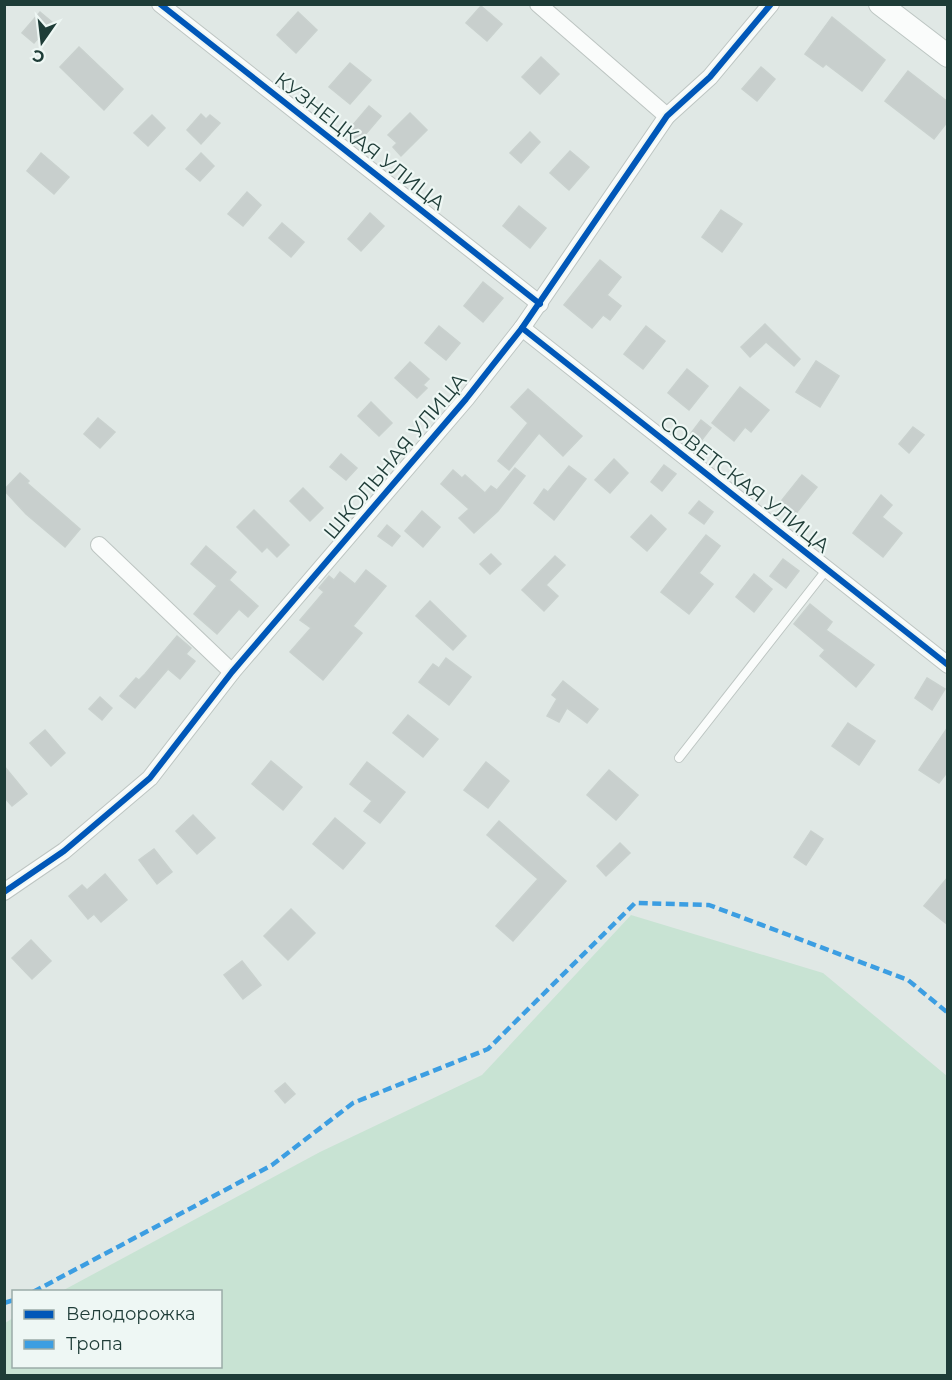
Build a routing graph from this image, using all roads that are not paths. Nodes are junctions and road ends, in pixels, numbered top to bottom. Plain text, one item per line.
1 (160, 4) edge
2 (538, 4) edge
3 (771, 4) edge
4 (880, 4) edge
5 (948, 56) edge
6 (667, 116) junction
7 (540, 304) junction
8 (522, 328) junction
9 (99, 545) dead end
10 (827, 569) junction
11 (948, 665) edge
12 (232, 672) junction
13 (679, 758) dead end
14 (4, 892) edge

1 - 7 street, КУЗНЕЦКАЯ УЛИЦА
2 - 6 street
3 - 6 street, ШКОЛЬНАЯ УЛИЦА
4 - 5 street
6 - 7 street, ШКОЛЬНАЯ УЛИЦА
7 - 8 street, ШКОЛЬНАЯ УЛИЦА
8 - 10 street, СОВЕТСКАЯ УЛИЦА
8 - 12 street, ШКОЛЬНАЯ УЛИЦА
9 - 12 street
10 - 11 street, СОВЕТСКАЯ УЛИЦА
10 - 13 lane
12 - 14 street, ШКОЛЬНАЯ УЛИЦА

